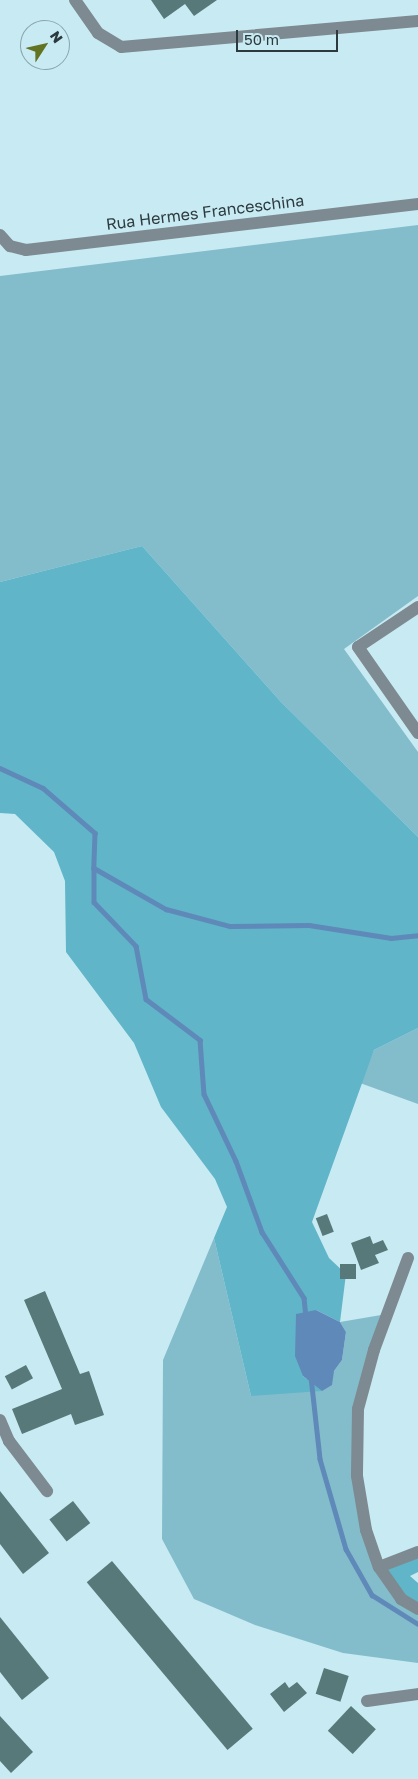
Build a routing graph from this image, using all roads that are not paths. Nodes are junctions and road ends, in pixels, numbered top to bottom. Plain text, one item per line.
1 (75, 0) edge
2 (418, 21) edge
3 (418, 204) edge
4 (0, 235) edge
5 (418, 606) edge
6 (418, 733) edge
7 (408, 1258) dead end
8 (0, 1420) edge
9 (47, 1491) dead end
10 (418, 1552) edge
11 (380, 1567) junction
12 (418, 1609) edge
13 (418, 1694) edge
14 (367, 1702) dead end

1 - 2 street
3 - 4 street, Rua Hermes Franceschina
5 - 6 street
7 - 11 street
8 - 9 street
10 - 11 street
11 - 12 street
13 - 14 street

